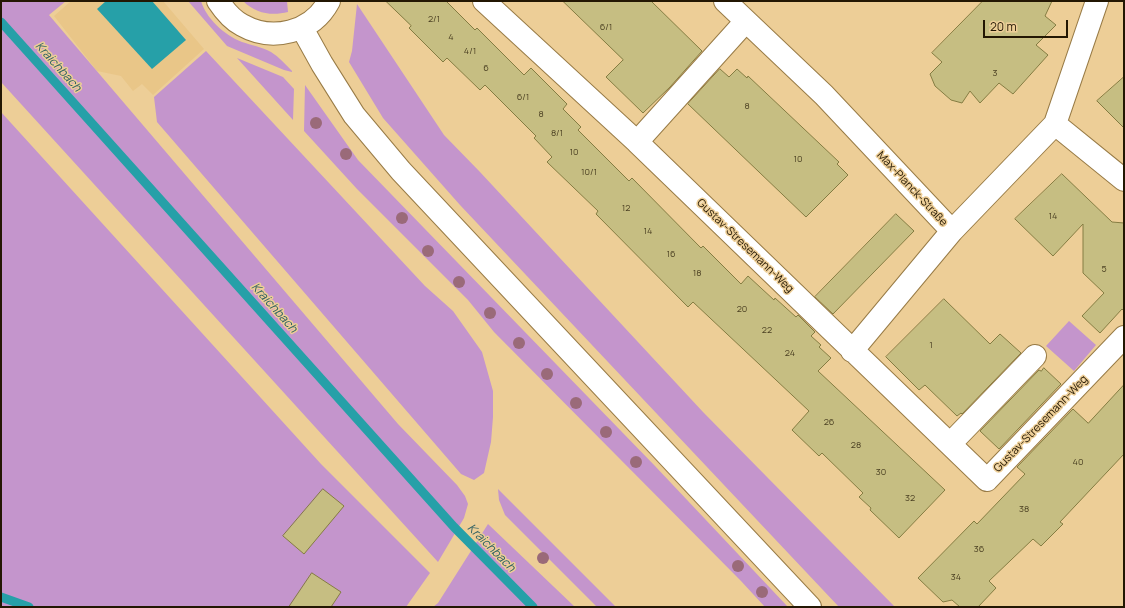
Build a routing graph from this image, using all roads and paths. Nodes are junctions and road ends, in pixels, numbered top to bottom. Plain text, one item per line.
1 (218, 1) edge
2 (329, 1) edge
3 (484, 1) edge
4 (725, 1) edge
5 (1097, 1) edge
6 (746, 21) junction
7 (302, 28) junction
8 (1055, 124) junction
9 (637, 142) junction
10 (1124, 180) edge
11 (952, 231) junction
12 (1124, 336) edge
13 (852, 351) junction
14 (1035, 356) dead end
15 (950, 444) junction
16 (810, 607) edge

1 - 7 street
2 - 7 street
3 - 9 street, Gustav-Stresemann-Weg
4 - 6 street, Max-Planck-Straße
5 - 8 street, Max-Planck-Straße
6 - 9 street
6 - 11 street, Max-Planck-Straße
7 - 16 street
8 - 10 street
8 - 11 street, Max-Planck-Straße
9 - 13 street, Gustav-Stresemann-Weg
11 - 13 street
12 - 15 street, Gustav-Stresemann-Weg
13 - 15 street, Gustav-Stresemann-Weg
14 - 15 street

